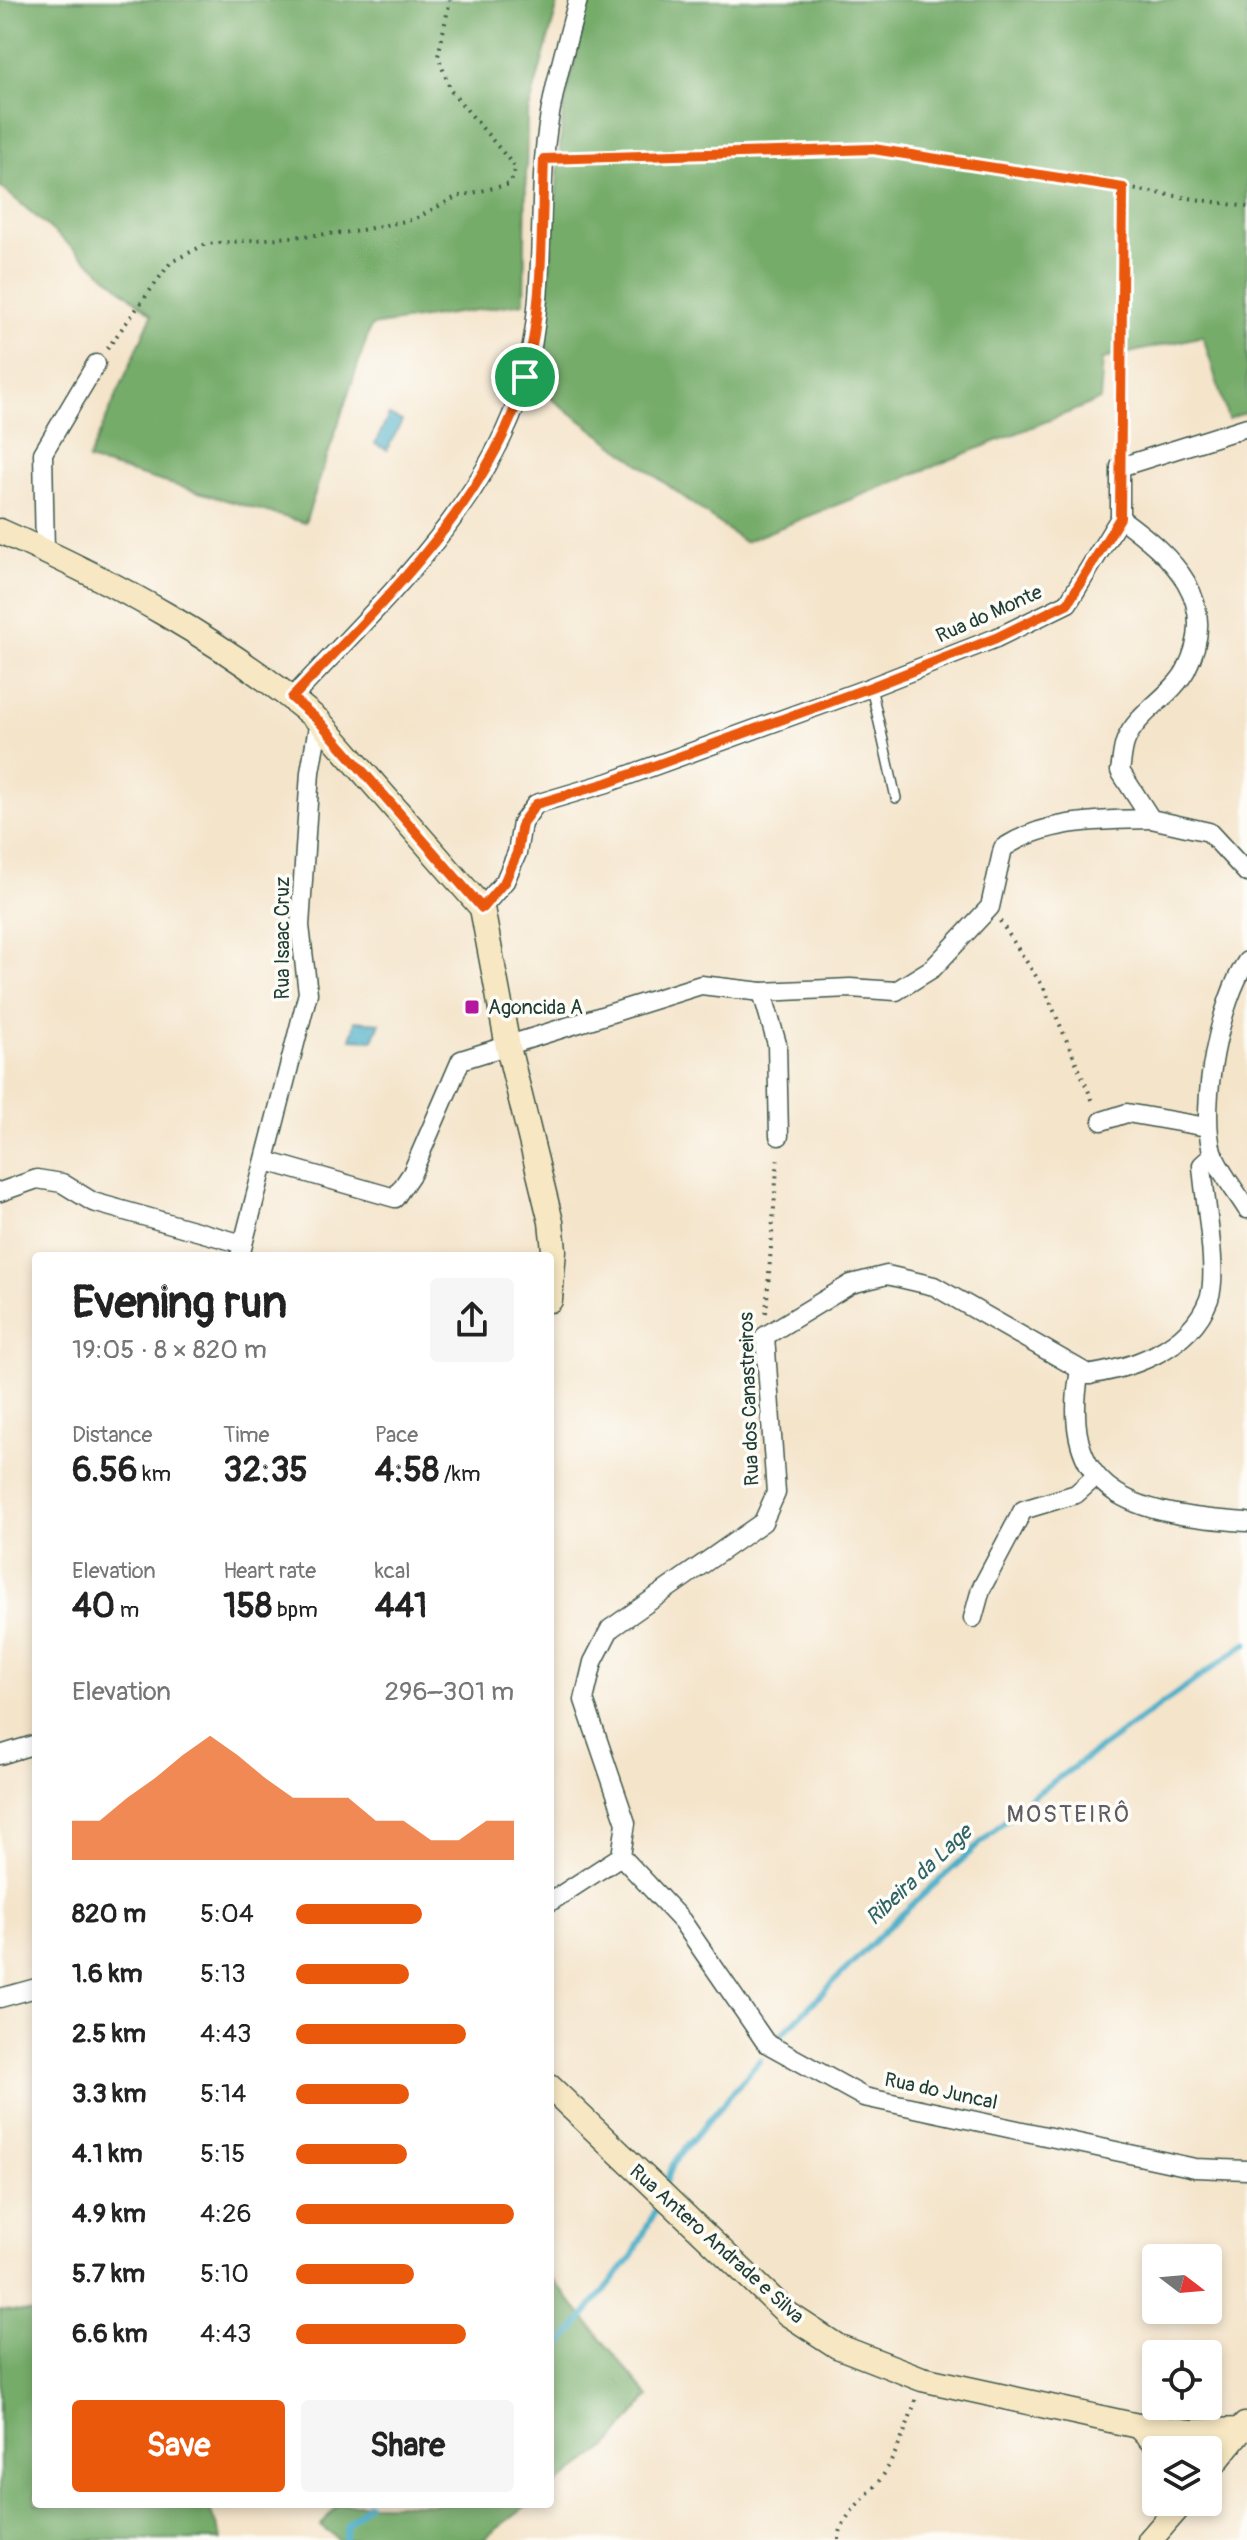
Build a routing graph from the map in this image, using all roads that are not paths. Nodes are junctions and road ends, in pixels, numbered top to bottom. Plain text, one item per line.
1 (578, 0) edge
2 (96, 364) road end
3 (1247, 427) edge
4 (1120, 518) junction
5 (0, 531) edge
6 (45, 551) junction
7 (871, 687) junction
8 (292, 698) junction
9 (319, 721) junction
10 (896, 798) dead end
11 (1151, 819) junction
12 (1247, 873) edge
13 (482, 908) junction
14 (1247, 961) edge
15 (762, 992) junction
16 (508, 1047) junction
17 (1102, 1121) road end
18 (1207, 1127) junction
19 (779, 1136) road end
20 (1213, 1155) junction
21 (266, 1161) junction
22 (0, 1192) edge
23 (1247, 1209) edge
24 (241, 1250) edge
25 (553, 1252) edge
26 (1090, 1375) junction
27 (1095, 1477) junction
28 (1247, 1522) edge
29 (973, 1618) dead end
30 (32, 1745) edge
31 (0, 1755) edge
32 (621, 1856) junction
33 (554, 1899) edge
34 (32, 1988) edge
35 (1, 1991) edge
36 (554, 2091) edge
37 (1247, 2170) edge
38 (1138, 2426) junction
39 (1244, 2426) edge
40 (1148, 2436) edge
41 (1222, 2454) edge
42 (1171, 2516) edge
43 (1150, 2540) edge

1 - 8 street
2 - 6 street
3 - 4 street
4 - 7 street, Rua do Monte
4 - 11 street
5 - 6 street
6 - 8 street
7 - 10 lane
7 - 13 street, Rua do Monte
8 - 9 street
9 - 13 street
9 - 21 street, Rua Isaac Cruz
11 - 12 street
11 - 15 street
13 - 16 street
14 - 18 street
15 - 16 street
15 - 19 street
16 - 21 street
16 - 25 street
17 - 18 street
18 - 20 street
20 - 23 street
20 - 26 street
21 - 24 street, Rua Isaac Cruz
22 - 24 street
26 - 27 street
26 - 32 street, Rua dos Canastreiros
27 - 28 street
27 - 29 street
30 - 31 street
32 - 33 street
32 - 37 street, Rua do Juncal
34 - 35 street
36 - 38 street, Rua Antero Andrade e Silva
38 - 39 street, Rua Antero Andrade e Silva
38 - 40 street
39 - 41 street
42 - 43 street

